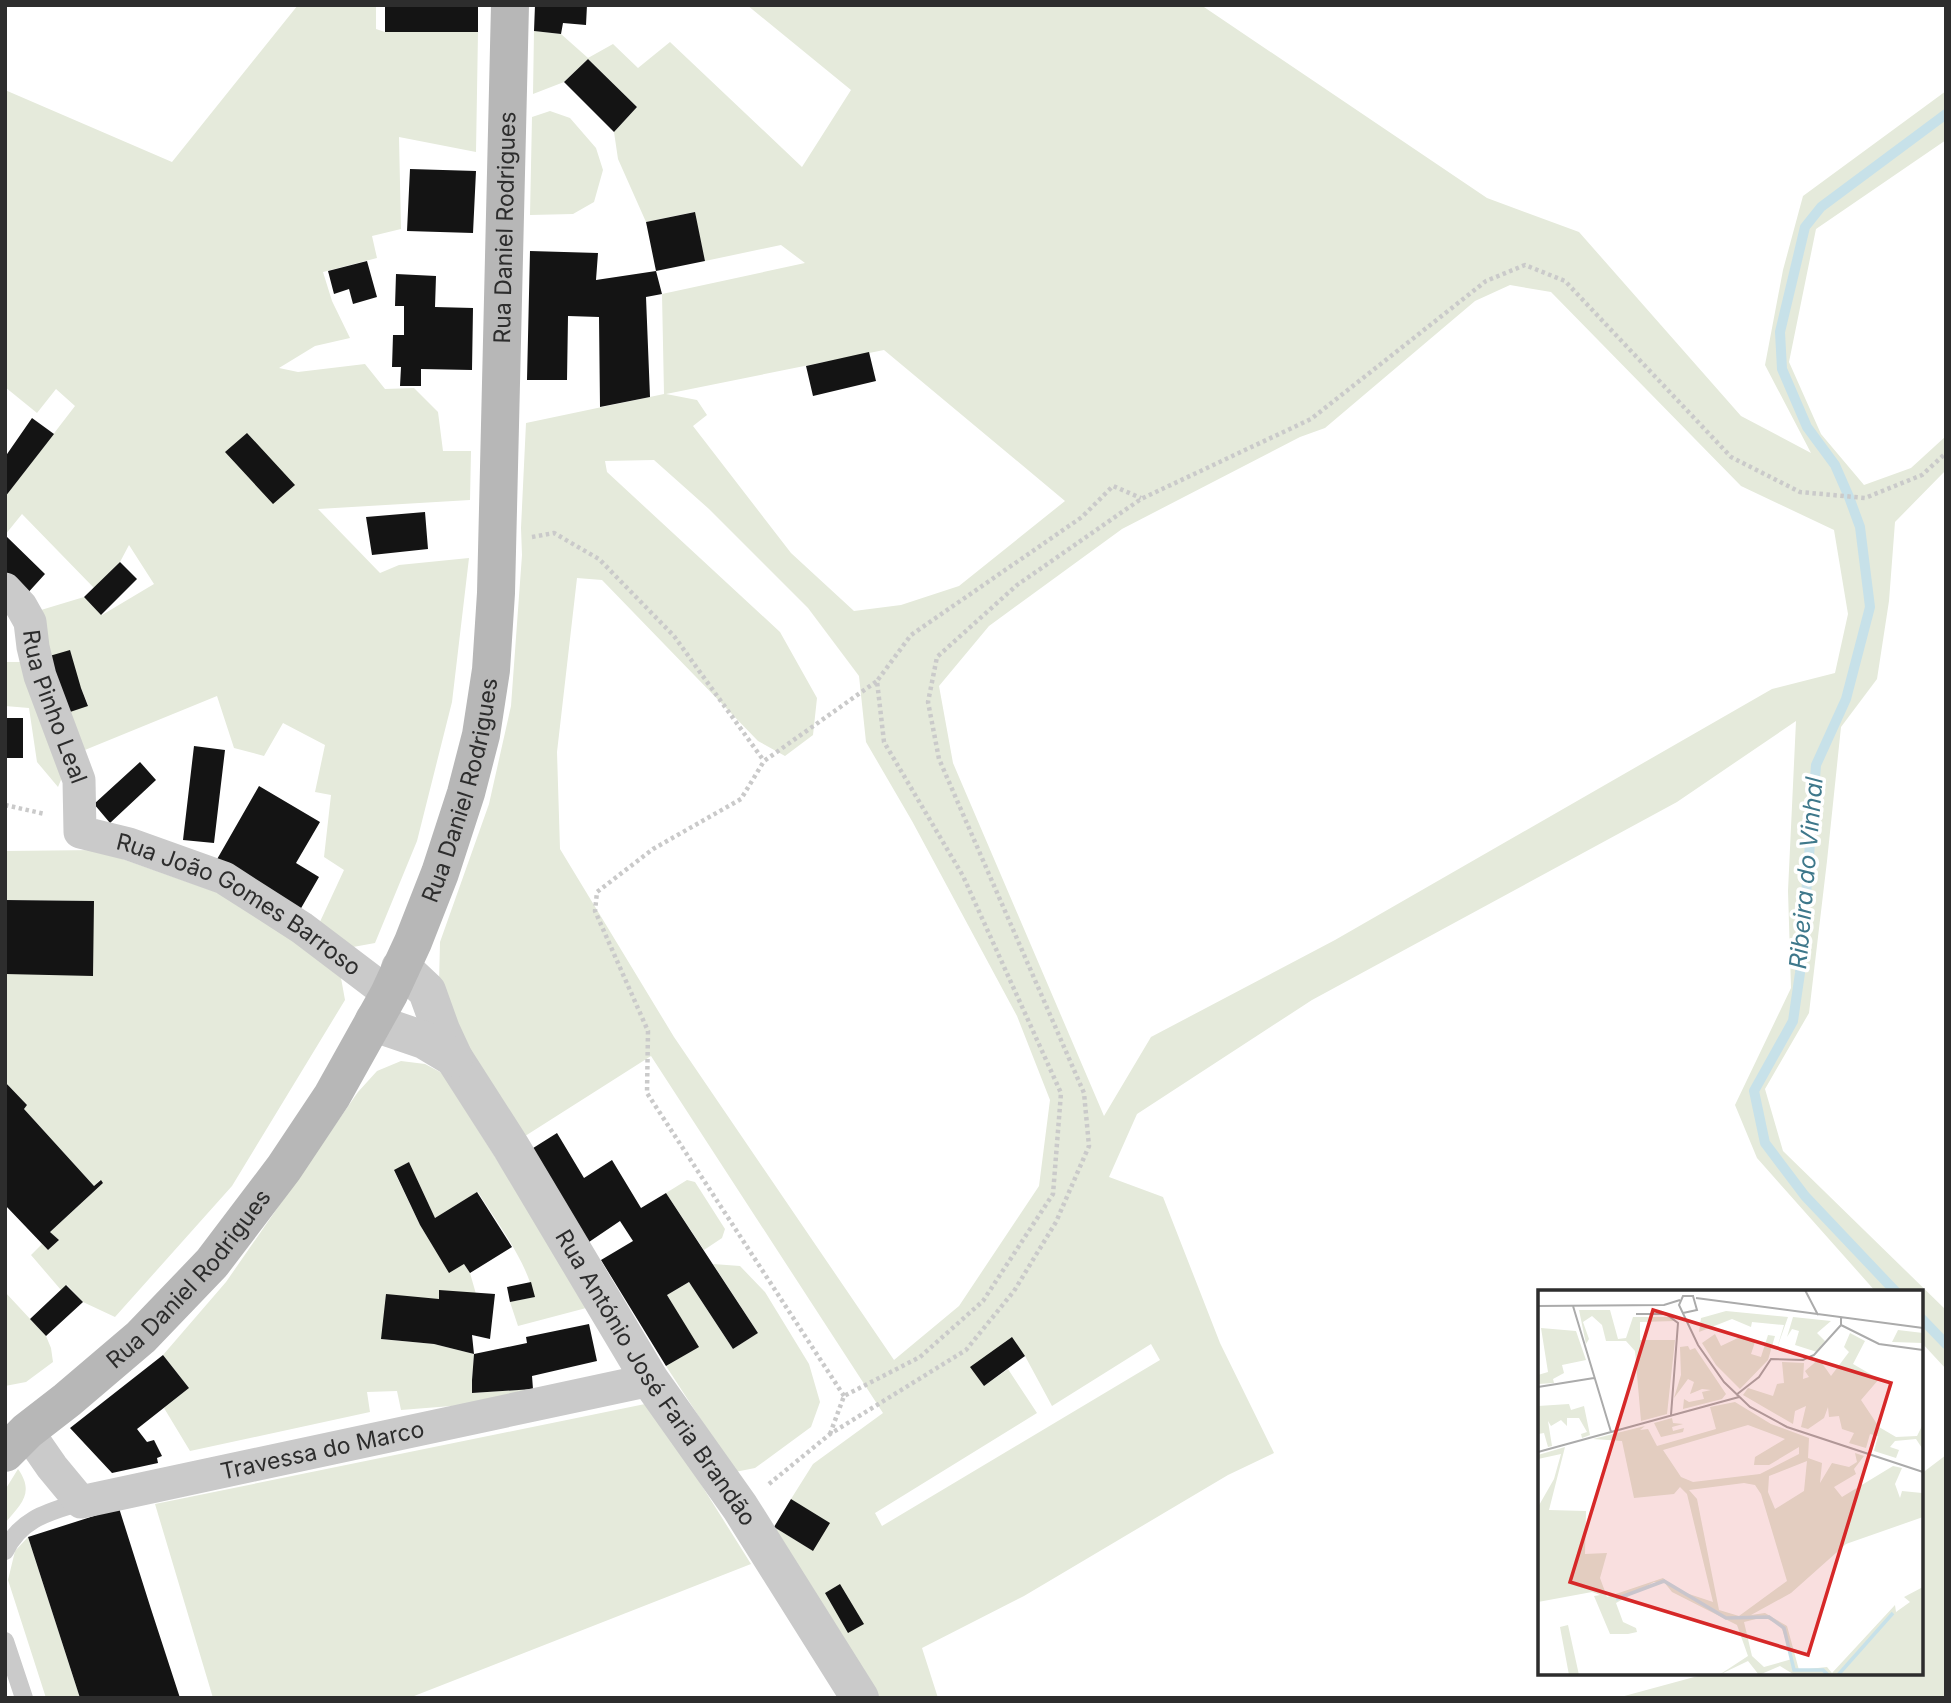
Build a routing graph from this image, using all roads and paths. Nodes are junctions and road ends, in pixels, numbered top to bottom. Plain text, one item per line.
1 (510, 5) edge
2 (1946, 453) edge
3 (1141, 499) junction
4 (528, 537) dead end
5 (5, 589) edge
6 (877, 681) junction
7 (764, 761) junction
8 (80, 832) joint
9 (388, 994) junction
10 (454, 1058) junction
11 (650, 1380) junction
12 (844, 1396) junction
13 (830, 1434) junction
14 (13, 1438) edge
15 (81, 1502) junction
16 (740, 1507) junction
17 (5, 1551) edge
18 (5, 1642) edge
19 (23, 1698) edge
20 (860, 1698) edge

1 - 9 main road, Rua Daniel Rodrigues
2 - 3 path
3 - 6 path
3 - 13 path
4 - 7 path
5 - 8 street, Rua Pinho Leal
6 - 7 path
6 - 12 path
7 - 12 path
8 - 9 street, Rua João Gomes Barroso
9 - 10 street, Rua António José Faria Brandão
9 - 10 street, Rua António José Faria Brandão
9 - 14 main road, Rua Daniel Rodrigues
10 - 11 street, Rua António José Faria Brandão
11 - 15 street, Travessa do Marco
11 - 16 street, Rua António José Faria Brandão
12 - 13 path
13 - 16 path
14 - 15 street
15 - 17 lane
16 - 20 street, Rua António José Faria Brandão
18 - 19 lane

